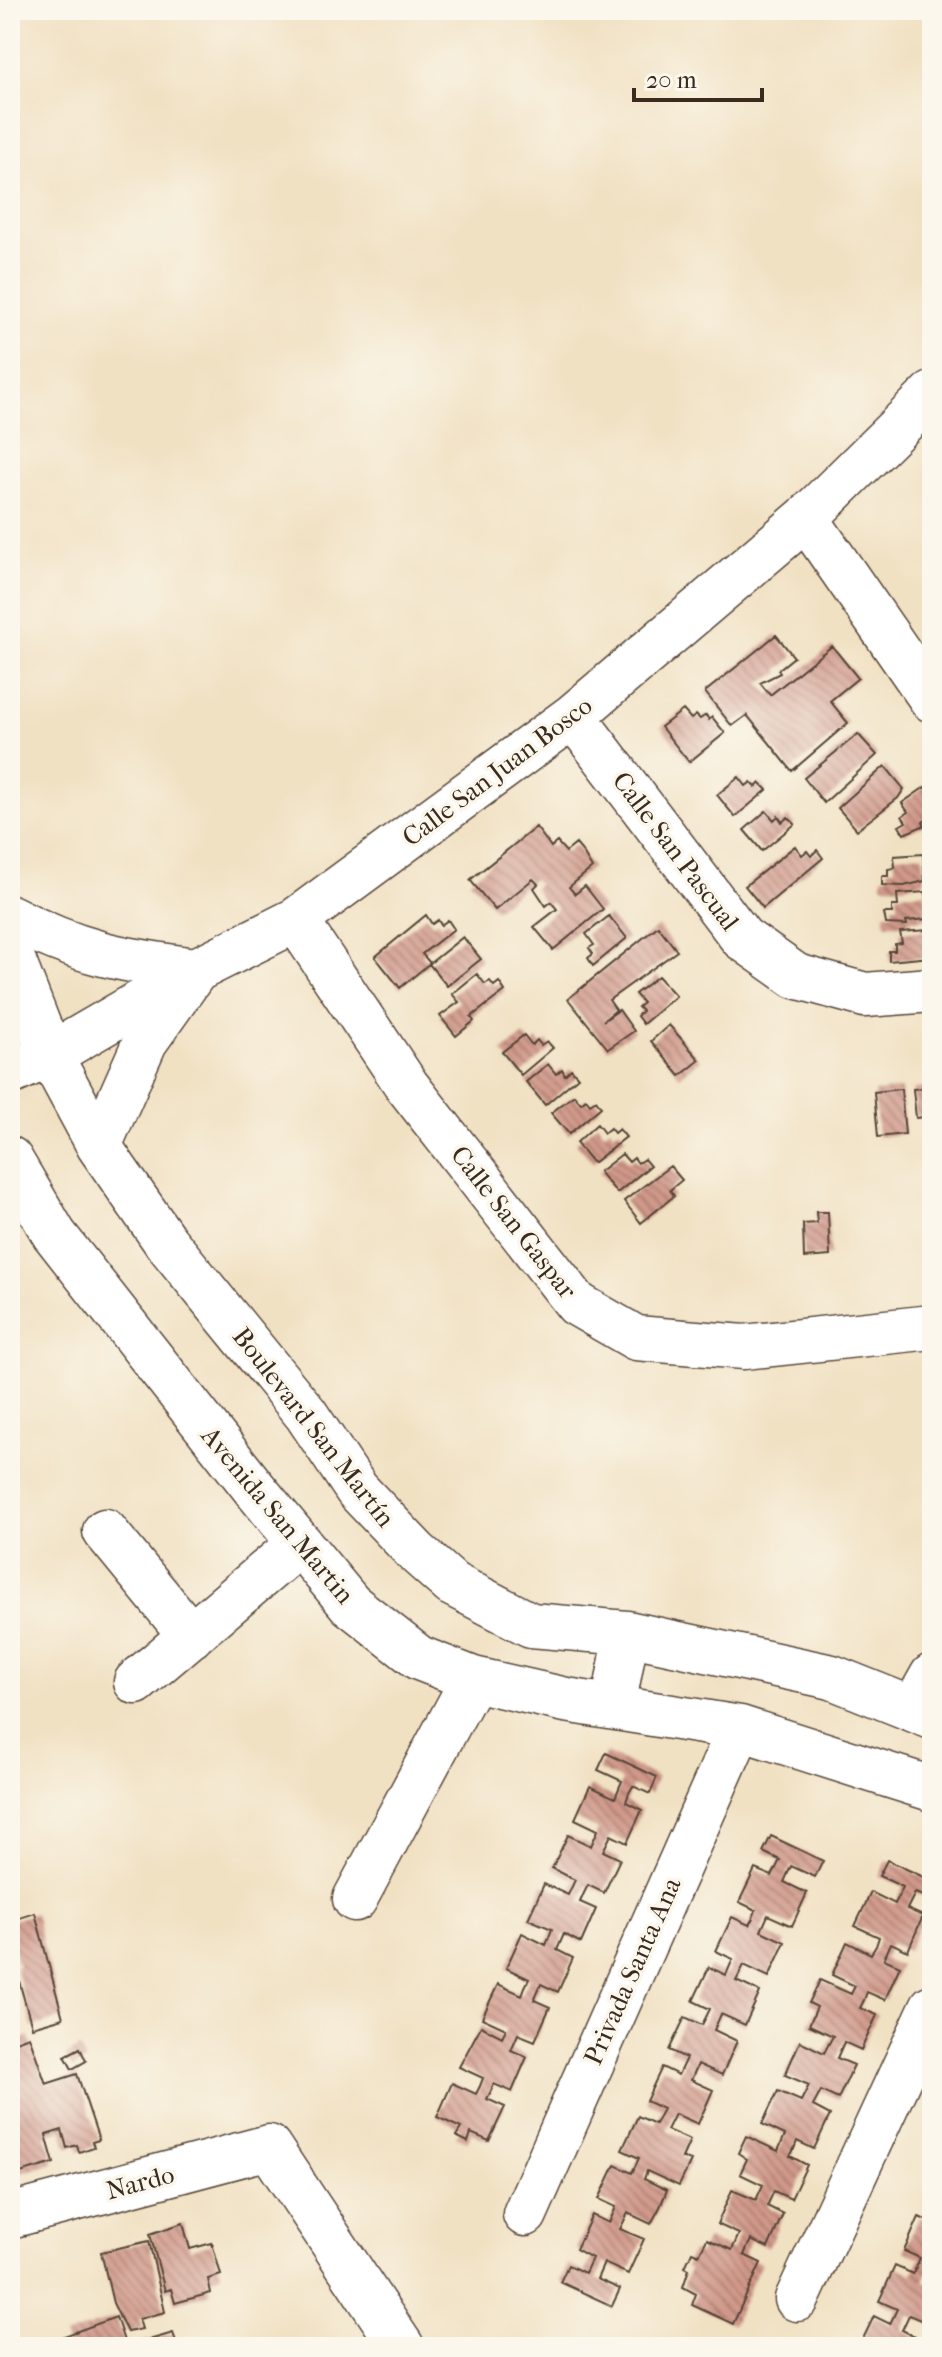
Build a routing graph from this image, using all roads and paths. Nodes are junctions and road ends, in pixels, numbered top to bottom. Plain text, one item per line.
1 (932, 394) edge
2 (806, 518) junction
3 (932, 700) edge
4 (573, 716) junction
5 (10, 917) edge
6 (296, 920) junction
7 (10, 952) edge
8 (196, 970) junction
9 (932, 990) edge
10 (50, 1055) junction
11 (10, 1073) edge
12 (99, 1146) junction
13 (10, 1159) edge
14 (932, 1327) edge
15 (105, 1531) dead end
16 (300, 1543) junction
17 (627, 1633) junction
18 (191, 1636) junction
19 (473, 1679) junction
20 (136, 1682) dead end
21 (926, 1700) edge
22 (613, 1707) junction
23 (740, 1728) junction
24 (932, 1789) edge
25 (355, 1899) dead end
26 (932, 2007) edge
27 (525, 2214) dead end
28 (10, 2216) edge
29 (797, 2299) dead end
30 (402, 2347) edge

1 - 2 street, Calle San Juan Bosco
2 - 3 street
2 - 4 street, Calle San Juan Bosco
4 - 6 street, Calle San Juan Bosco
4 - 9 street, Calle San Pascual
5 - 8 street
6 - 8 street, Calle San Juan Bosco
6 - 14 street, Calle San Gaspar
7 - 10 street, Boulevard San Martín
8 - 10 street, Calle San Juan Bosco
8 - 12 street
10 - 11 street, Calle San Juan Bosco
10 - 12 street, Boulevard San Martín
12 - 17 street, Boulevard San Martín
13 - 16 street, Avenida San Martin
15 - 18 street
16 - 18 street
16 - 19 street, Avenida San Martin
17 - 21 street, Boulevard San Martín
17 - 22 street
18 - 20 street
19 - 22 street, Avenida San Martin
19 - 25 street
22 - 23 street, Avenida San Martin
23 - 24 street, Avenida San Martin
23 - 27 street, Privada Santa Ana
26 - 29 street
28 - 30 street, Nardo

